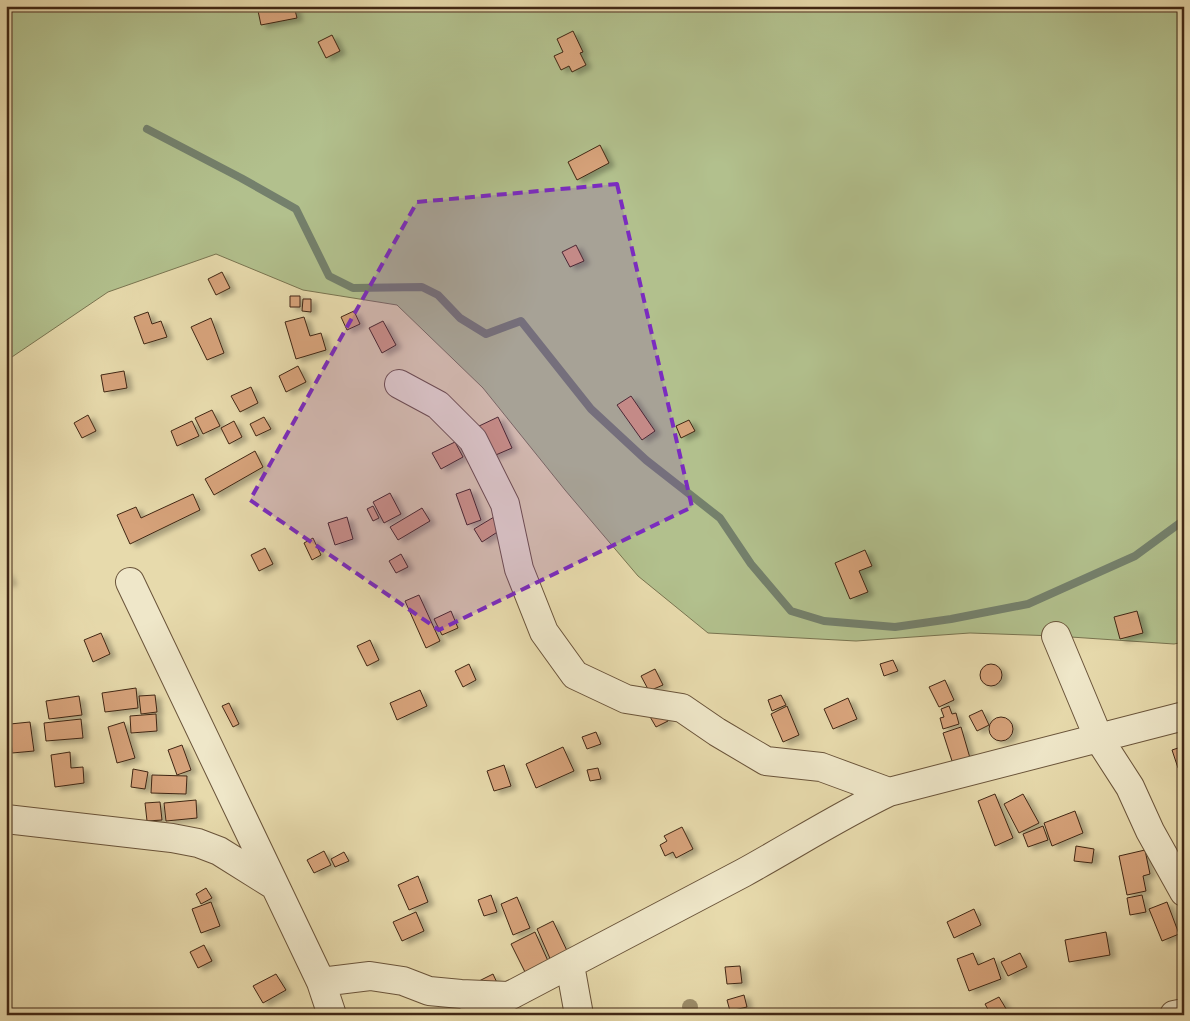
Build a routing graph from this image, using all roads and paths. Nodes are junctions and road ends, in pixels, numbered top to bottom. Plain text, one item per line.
1 (399, 384) dead end
2 (130, 582) dead end
3 (1056, 636) dead end
4 (1184, 716) edge
5 (1099, 739) junction
6 (889, 792) junction
7 (6, 819) edge
8 (275, 886) junction
9 (1184, 892) edge
10 (570, 965) junction
11 (321, 982) junction
12 (509, 996) junction
13 (1184, 1013) edge
14 (332, 1015) edge
15 (473, 1015) edge
16 (579, 1015) edge
17 (1174, 1015) edge

1 - 6 street
2 - 8 street
3 - 5 street
4 - 5 street
5 - 6 street
5 - 9 street
6 - 10 street
7 - 8 street
8 - 11 street
10 - 12 street
10 - 16 street
11 - 12 street
11 - 14 street
12 - 15 street
13 - 17 street

